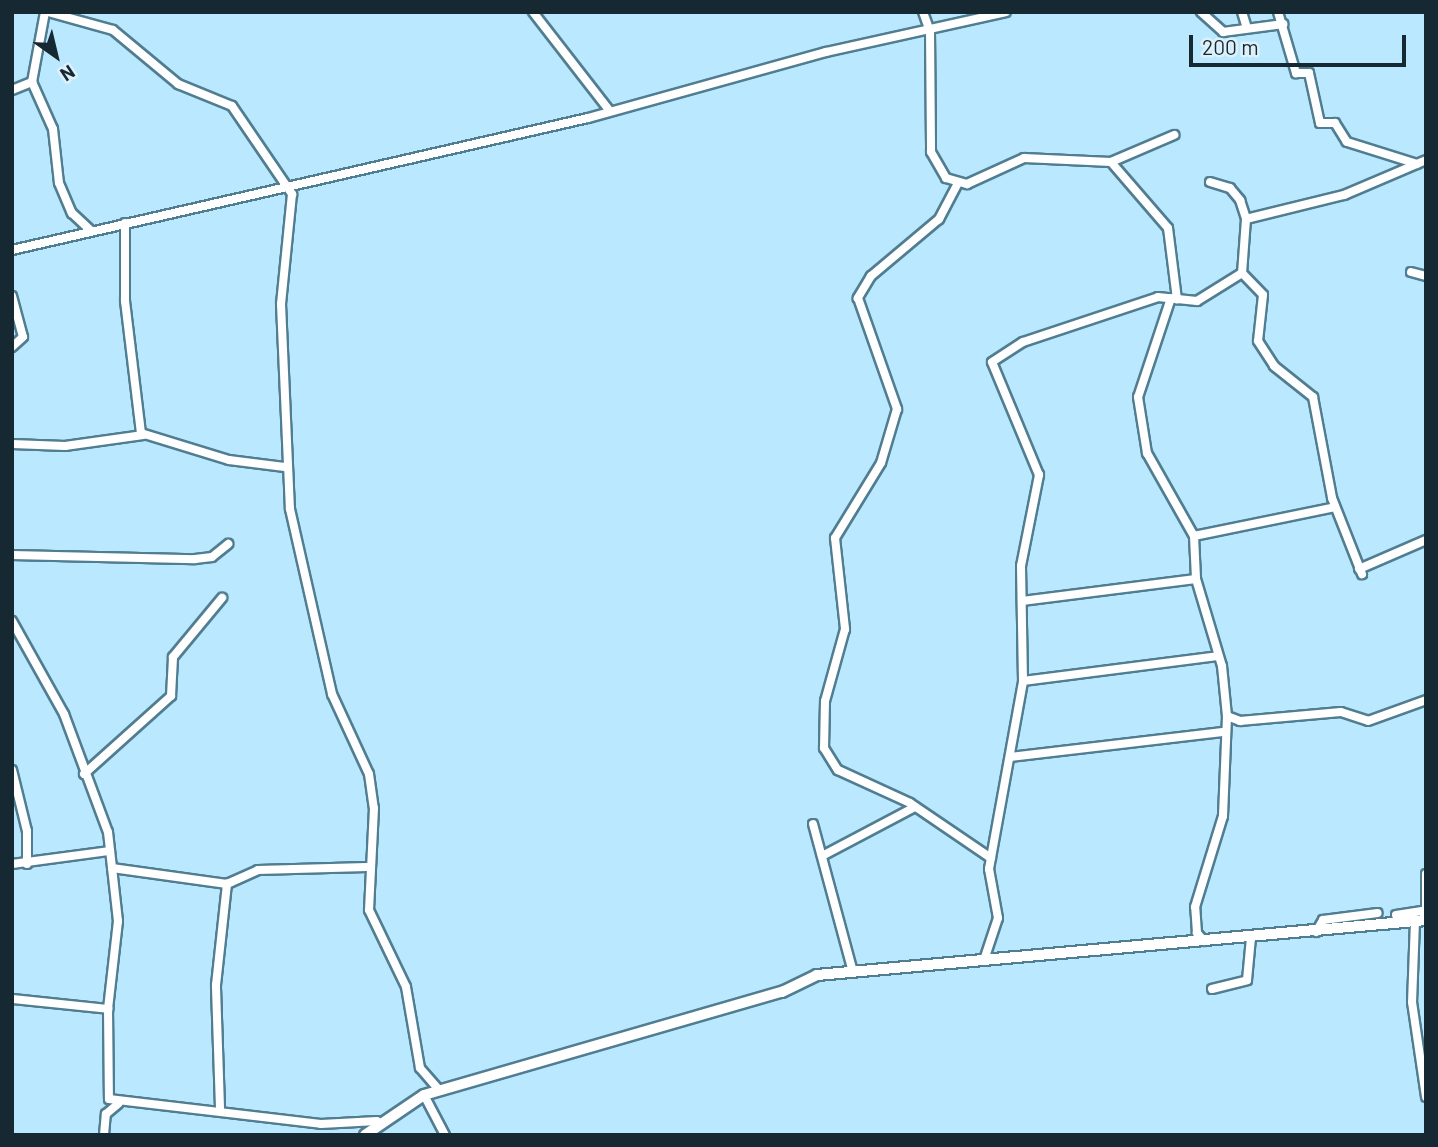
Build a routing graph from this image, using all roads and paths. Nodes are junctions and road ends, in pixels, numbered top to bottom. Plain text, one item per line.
1 (47, 12) edge
2 (533, 12) edge
3 (923, 12) edge
4 (1006, 12) edge
5 (1201, 12) edge
6 (1242, 12) edge
7 (1278, 12) edge
8 (1283, 24) junction
9 (1247, 28) junction
10 (930, 31) junction
11 (32, 82) junction
12 (12, 90) edge
13 (609, 110) junction
14 (1174, 135) dead end
15 (1426, 160) edge
16 (1111, 162) junction
17 (1417, 164) junction
18 (1210, 182) dead end
19 (958, 183) junction
20 (288, 184) junction
21 (1246, 219) junction
22 (125, 223) junction
23 (91, 232) junction
24 (12, 250) edge
25 (1411, 272) dead end
26 (1242, 273) junction
27 (1426, 276) edge
28 (12, 296) edge
29 (1174, 298) junction
30 (12, 347) edge
31 (143, 435) junction
32 (12, 444) edge
33 (285, 467) junction
34 (1335, 508) junction
35 (1194, 536) junction
36 (1426, 540) edge
37 (228, 544) dead end
38 (12, 555) edge
39 (1196, 579) junction
40 (222, 598) dead end
41 (1022, 601) junction
42 (12, 621) edge
43 (1217, 656) junction
44 (1023, 681) junction
45 (1426, 700) edge
46 (1227, 716) junction
47 (1223, 733) junction
48 (1010, 757) junction
49 (12, 770) edge
50 (84, 774) junction
51 (915, 807) junction
52 (813, 824) dead end
53 (110, 851) junction
54 (822, 856) junction
55 (991, 858) junction
56 (12, 864) edge
57 (27, 864) junction
58 (368, 866) junction
59 (112, 868) junction
60 (1426, 874) edge
61 (227, 884) junction
62 (1378, 913) dead end
63 (1396, 915) dead end
64 (1422, 918) edge
65 (1316, 932) junction
66 (1251, 937) junction
67 (1210, 942) junction
68 (984, 960) junction
69 (852, 969) junction
70 (1212, 989) dead end
71 (12, 999) edge
72 (108, 1009) junction
73 (439, 1090) junction
74 (424, 1095) junction
75 (1426, 1097) edge
76 (118, 1104) junction
77 (219, 1108) junction
78 (377, 1121) junction
79 (103, 1135) edge
80 (365, 1135) edge
81 (445, 1135) edge

1 - 11 street
1 - 20 street
2 - 13 street
3 - 10 street
4 - 10 street
5 - 9 street
6 - 9 street
7 - 8 street
8 - 9 street
8 - 17 street
10 - 13 street
10 - 19 street
11 - 12 street
11 - 23 street
13 - 20 street
14 - 16 street
15 - 17 street
16 - 19 street
16 - 29 street
17 - 21 street
18 - 21 street
19 - 51 street
20 - 22 street
20 - 33 street
21 - 26 street
22 - 23 street
22 - 31 street
23 - 24 street
25 - 27 street
26 - 29 street
26 - 34 street
28 - 30 street
29 - 35 street
29 - 41 street
31 - 32 street
31 - 33 street
33 - 58 street
34 - 35 street
34 - 36 street
35 - 39 street
37 - 38 street
39 - 41 street
39 - 43 street
40 - 50 street
41 - 44 street
42 - 50 street
43 - 44 street
43 - 46 street
44 - 48 street
45 - 46 street
46 - 47 street
47 - 48 street
47 - 67 street
48 - 55 street
49 - 57 street
50 - 53 street
51 - 54 street
51 - 55 street
52 - 54 street
53 - 57 street
53 - 59 street
54 - 69 street
55 - 68 street
56 - 57 street
58 - 61 street
58 - 73 street
59 - 61 street
59 - 72 street
60 - 64 street
61 - 77 street
62 - 65 street
63 - 64 street
64 - 65 main road
64 - 75 street
65 - 66 main road
66 - 67 main road
66 - 70 street
67 - 68 main road
68 - 69 main road
69 - 73 main road
71 - 72 street
72 - 76 street
73 - 74 main road
74 - 78 main road
74 - 81 street
76 - 77 street
76 - 79 street
77 - 78 street
78 - 80 main road

